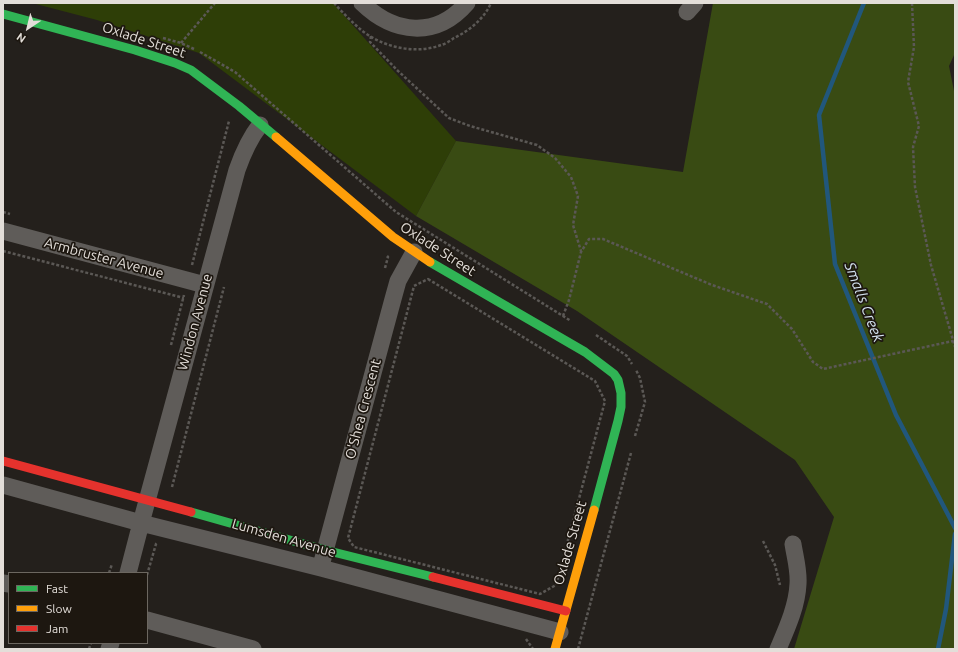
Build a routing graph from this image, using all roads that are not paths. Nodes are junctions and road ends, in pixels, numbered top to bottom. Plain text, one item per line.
1 (362, 3) edge
2 (467, 3) edge
3 (3, 14) edge
4 (260, 125) junction
5 (3, 231) edge
6 (414, 252) junction
7 (205, 284) junction
8 (3, 461) edge
9 (3, 485) edge
10 (147, 499) junction
11 (141, 523) junction
12 (793, 544) dead end
13 (325, 550) junction
14 (321, 568) junction
15 (128, 572) edge
16 (566, 611) junction
17 (148, 620) edge
18 (560, 632) junction
19 (253, 649) edge
20 (555, 649) edge
21 (778, 649) edge

1 - 2 street
3 - 4 street, Oxlade Street
4 - 6 street, Oxlade Street
4 - 7 street, Windon Avenue
5 - 7 street, Armbruster Avenue
6 - 13 street, O'Shea Crescent
6 - 16 street, Oxlade Street
7 - 10 street, Windon Avenue
8 - 10 street, Lumsden Avenue
9 - 11 street, Lumsden Avenue
10 - 11 street, Windon Avenue
10 - 13 street, Lumsden Avenue
11 - 14 street, Lumsden Avenue
11 - 15 street, Windon Avenue
12 - 21 street
13 - 14 street, O'Shea Crescent
13 - 16 street, Lumsden Avenue
14 - 18 street, Lumsden Avenue
16 - 18 street, Oxlade Street
17 - 19 street
18 - 20 street, Oxlade Street

